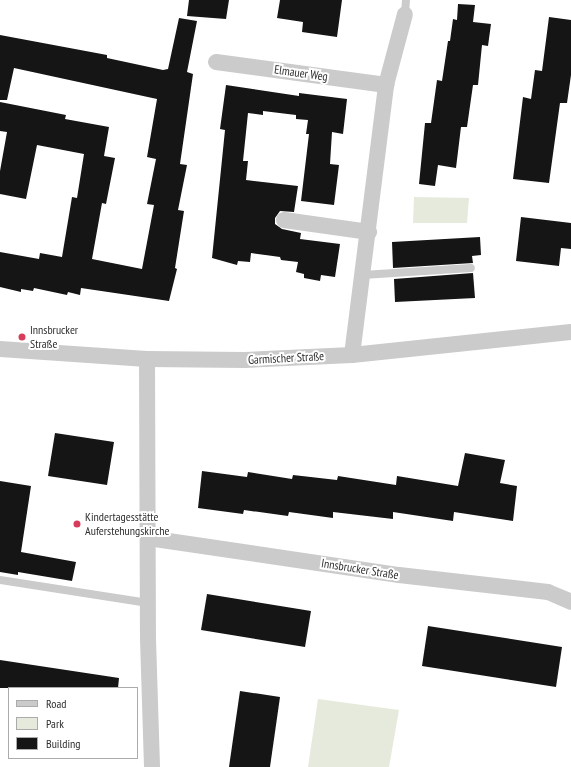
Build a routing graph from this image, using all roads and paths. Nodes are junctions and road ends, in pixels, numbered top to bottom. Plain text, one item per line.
1 (406, 7) edge
2 (216, 62) dead end
3 (386, 84) junction
4 (284, 220) dead end
5 (369, 232) junction
6 (471, 268) dead end
7 (363, 275) junction
8 (571, 332) edge
9 (0, 350) edge
10 (352, 355) junction
11 (147, 359) junction
12 (148, 538) junction
13 (0, 580) edge
14 (571, 602) edge
15 (148, 603) junction
16 (152, 767) edge

1 - 3 street
2 - 3 street, Elmauer Weg
3 - 5 street
4 - 5 street
5 - 7 street
6 - 7 lane
7 - 10 street
8 - 10 street, Garmischer Straße
9 - 11 street, Garmischer Straße
10 - 11 street, Garmischer Straße
11 - 12 street
12 - 14 street, Innsbrucker Straße
12 - 15 street
13 - 15 lane
15 - 16 street

